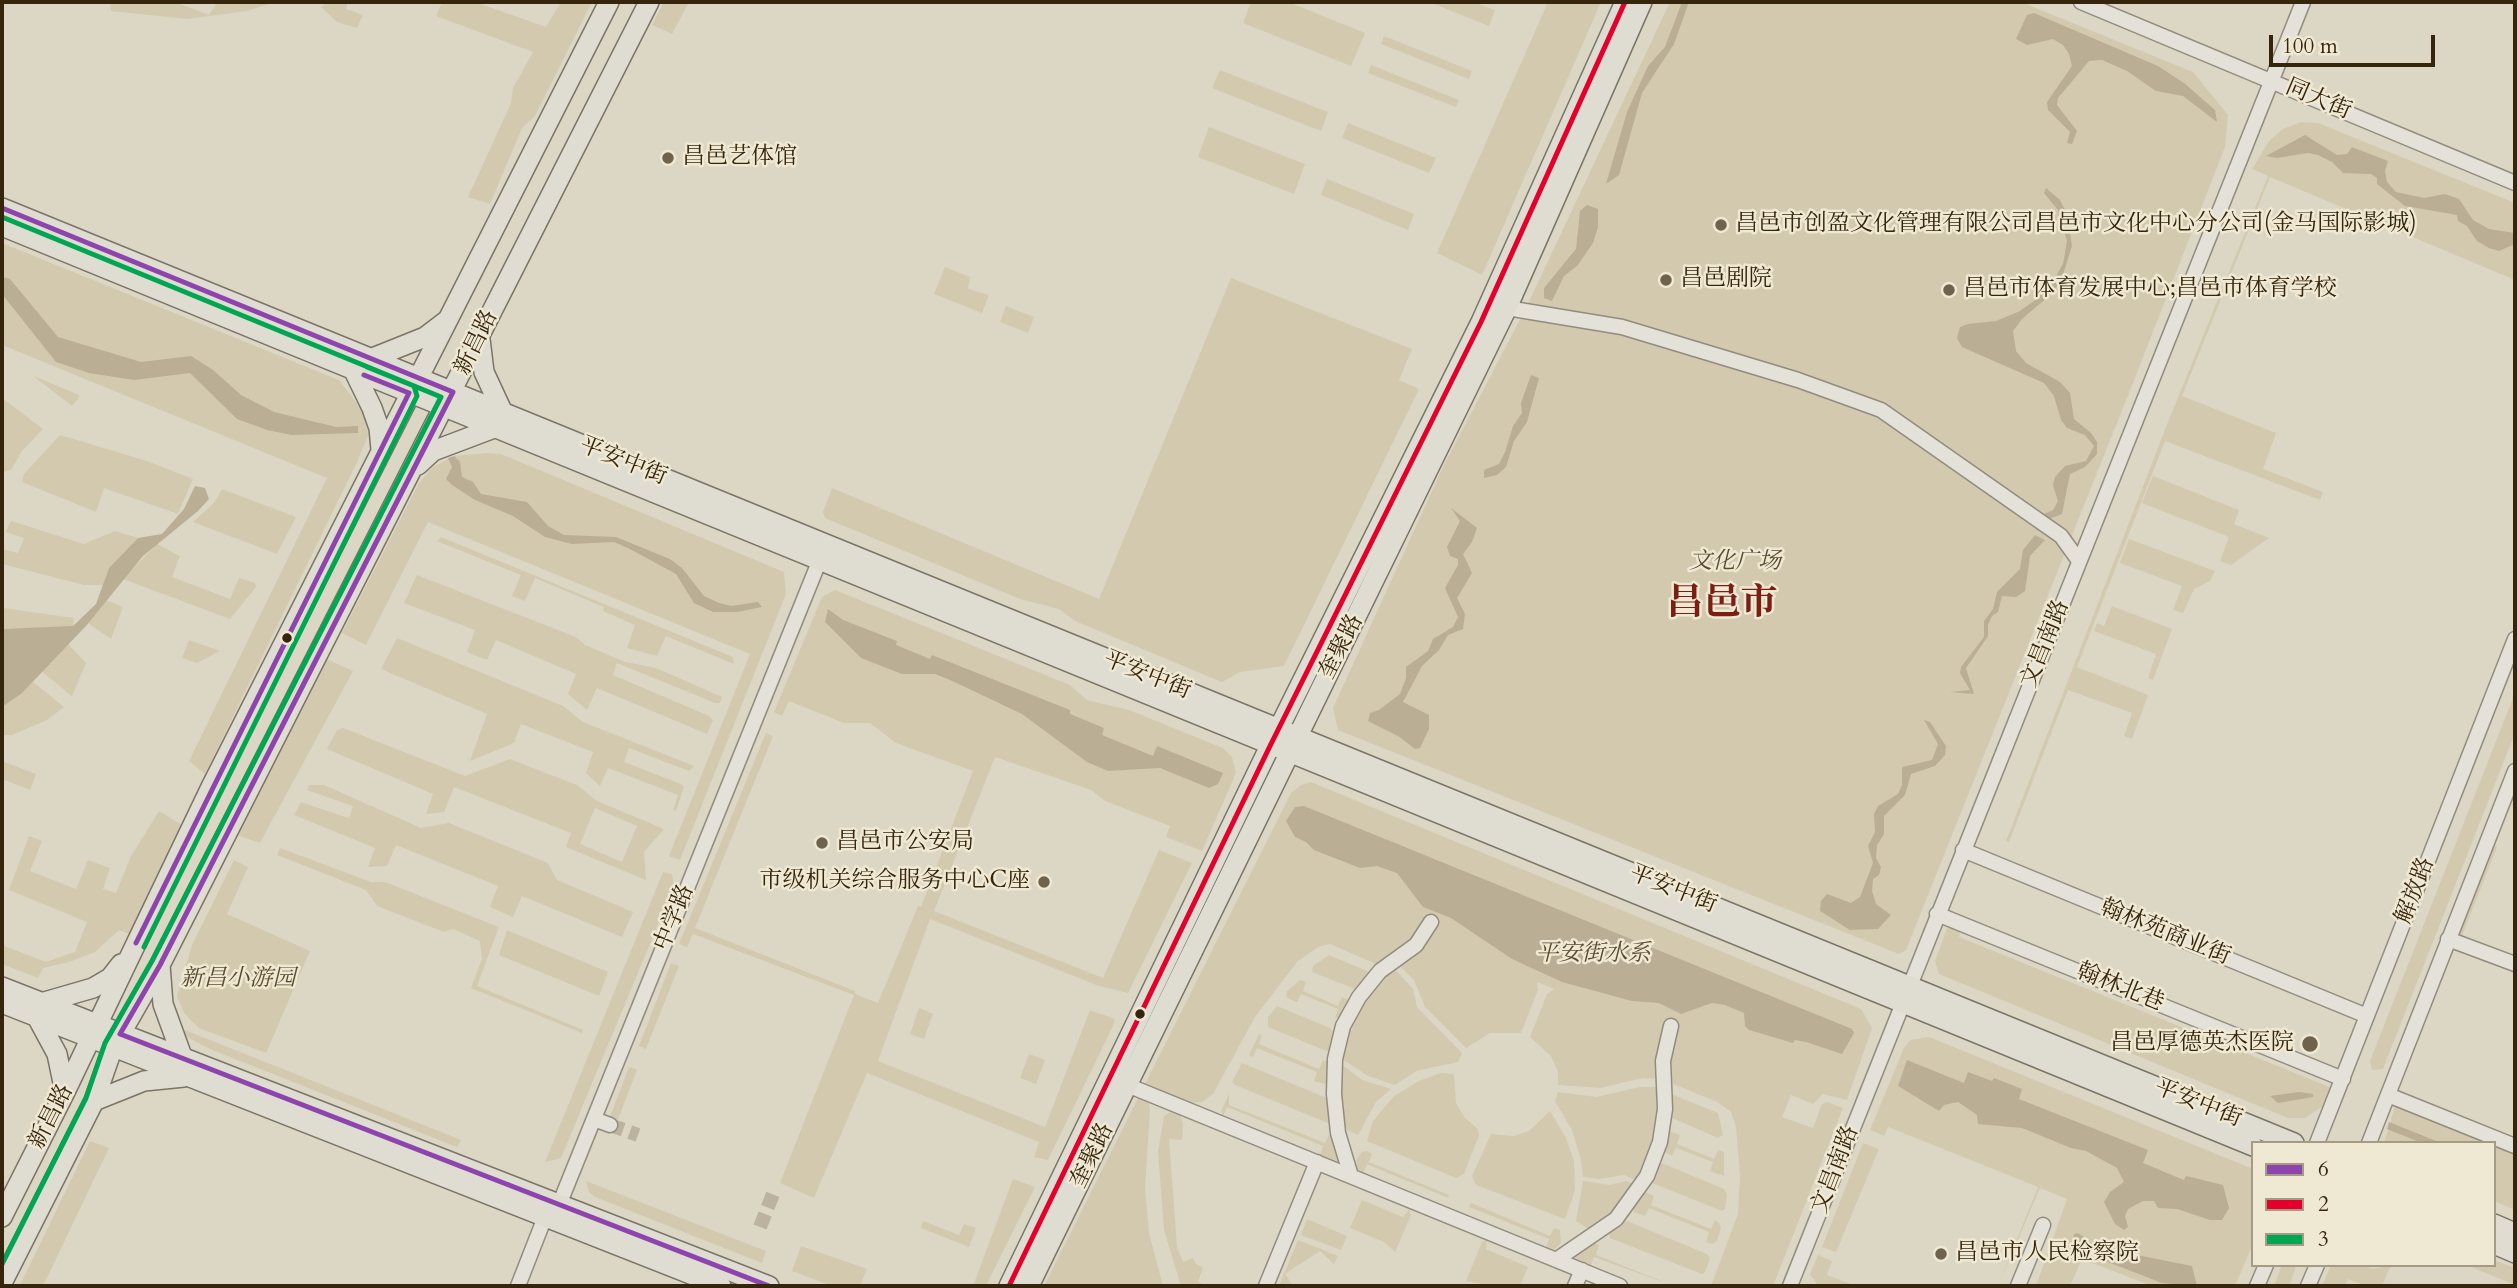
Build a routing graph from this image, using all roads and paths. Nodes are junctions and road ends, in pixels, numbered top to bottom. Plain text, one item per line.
1 (609, 2) edge
2 (649, 2) edge
3 (1625, 2) edge
4 (1642, 2) edge
5 (2081, 2) edge
6 (2303, 2) edge
7 (2272, 80) junction
8 (2515, 183) edge
9 (2, 208) edge
10 (2, 226) edge
11 (1507, 308) junction
12 (450, 318) junction
13 (480, 337) junction
14 (370, 359) junction
15 (354, 370) junction
16 (414, 386) junction
17 (448, 400) junction
18 (499, 421) junction
19 (381, 450) junction
20 (410, 472) junction
21 (822, 553) junction
22 (2079, 561) junction
23 (2515, 639) edge
24 (1284, 741) junction
25 (2515, 771) edge
26 (1963, 850) junction
27 (1937, 914) junction
28 (1431, 922) dead end
29 (2448, 939) junction
30 (133, 950) junction
31 (2515, 964) edge
32 (160, 965) junction
33 (2, 987) edge
34 (1906, 995) junction
35 (2, 1003) edge
36 (39, 1010) junction
37 (2367, 1016) junction
38 (1671, 1026) dead end
39 (94, 1031) junction
40 (117, 1040) junction
41 (186, 1067) junction
42 (2343, 1079) junction
43 (1127, 1085) junction
44 (65, 1092) junction
45 (2388, 1095) junction
46 (94, 1101) junction
47 (594, 1118) junction
48 (610, 1125) tunnel mouth
49 (2289, 1141) edge
50 (2318, 1141) edge
51 (2370, 1141) edge
52 (2251, 1145) edge
53 (2515, 1146) edge
54 (1317, 1162) junction
55 (1351, 1176) junction
56 (552, 1211) junction
57 (2, 1217) edge
58 (2043, 1225) dead end
59 (2496, 1225) edge
60 (2515, 1233) edge
61 (2496, 1245) edge
62 (2515, 1253) edge
63 (1556, 1260) junction
64 (2265, 1267) edge
65 (2316, 1267) edge
66 (1582, 1270) junction
67 (2, 1283) edge
68 (518, 1286) edge
69 (721, 1286) edge
70 (769, 1286) edge
71 (1009, 1286) edge
72 (1029, 1286) edge
73 (1266, 1286) edge
74 (1575, 1286) edge
75 (1620, 1286) edge
76 (1790, 1286) edge
77 (2018, 1286) edge
78 (2257, 1286) edge
79 (2308, 1286) edge

1 - 12 main road, 新昌路
2 - 13 main road, 新昌路
3 - 24 main road, 奎聚路
4 - 11 main road, 奎聚路
5 - 7 street, 同大街
6 - 7 street, 文昌南路
7 - 8 street, 同大街
7 - 22 street, 文昌南路
9 - 14 main road, 平安中街
10 - 15 main road, 平安中街
11 - 22 street
11 - 24 main road, 奎聚路
12 - 14 main road
12 - 16 main road, 新昌路
13 - 17 main road, 新昌路
13 - 18 main road
14 - 16 main road, 平安中街
15 - 16 main road, 平安中街
15 - 19 main road
16 - 17 main road, 平安中街
16 - 19 main road, 新昌路
17 - 18 main road, 平安中街
17 - 20 main road, 新昌路
18 - 20 main road
18 - 21 main road, 平安中街
19 - 30 main road, 新昌路
20 - 32 main road, 新昌路
21 - 24 main road, 平安中街
21 - 47 street, 中学路
22 - 26 street, 文昌南路
23 - 37 street, 解放路
24 - 34 main road, 平安中街
24 - 43 main road, 奎聚路
24 - 71 main road, 奎聚路
25 - 29 street, 解放路
26 - 27 street, 文昌南路
26 - 37 street, 翰林苑商业街
27 - 34 street, 文昌南路
27 - 42 street, 翰林北巷
28 - 55 street
29 - 31 street
29 - 45 street, 解放路
30 - 36 main road
30 - 39 main road, 新昌路
32 - 40 main road, 新昌路
32 - 41 main road
33 - 36 main road
34 - 49 main road, 平安中街
34 - 52 main road, 平安中街
34 - 76 street, 文昌南路
35 - 36 main road
36 - 39 main road
36 - 44 main road
37 - 42 street, 解放路
38 - 63 street
39 - 40 main road
39 - 44 main road, 新昌路
40 - 41 main road
40 - 46 main road, 新昌路
41 - 46 main road
41 - 56 main road
42 - 50 street, 解放路
43 - 54 street
43 - 72 main road, 奎聚路
44 - 57 main road, 新昌路
45 - 51 street, 解放路
45 - 53 street
46 - 67 main road, 新昌路
47 - 48 street
47 - 56 street, 中学路
54 - 55 street
54 - 73 street
55 - 63 street
56 - 68 street, 中学路
56 - 69 main road
56 - 70 main road
58 - 77 street
59 - 60 main road
61 - 62 main road
63 - 66 street
64 - 78 street
65 - 79 street
66 - 74 street
66 - 75 street

